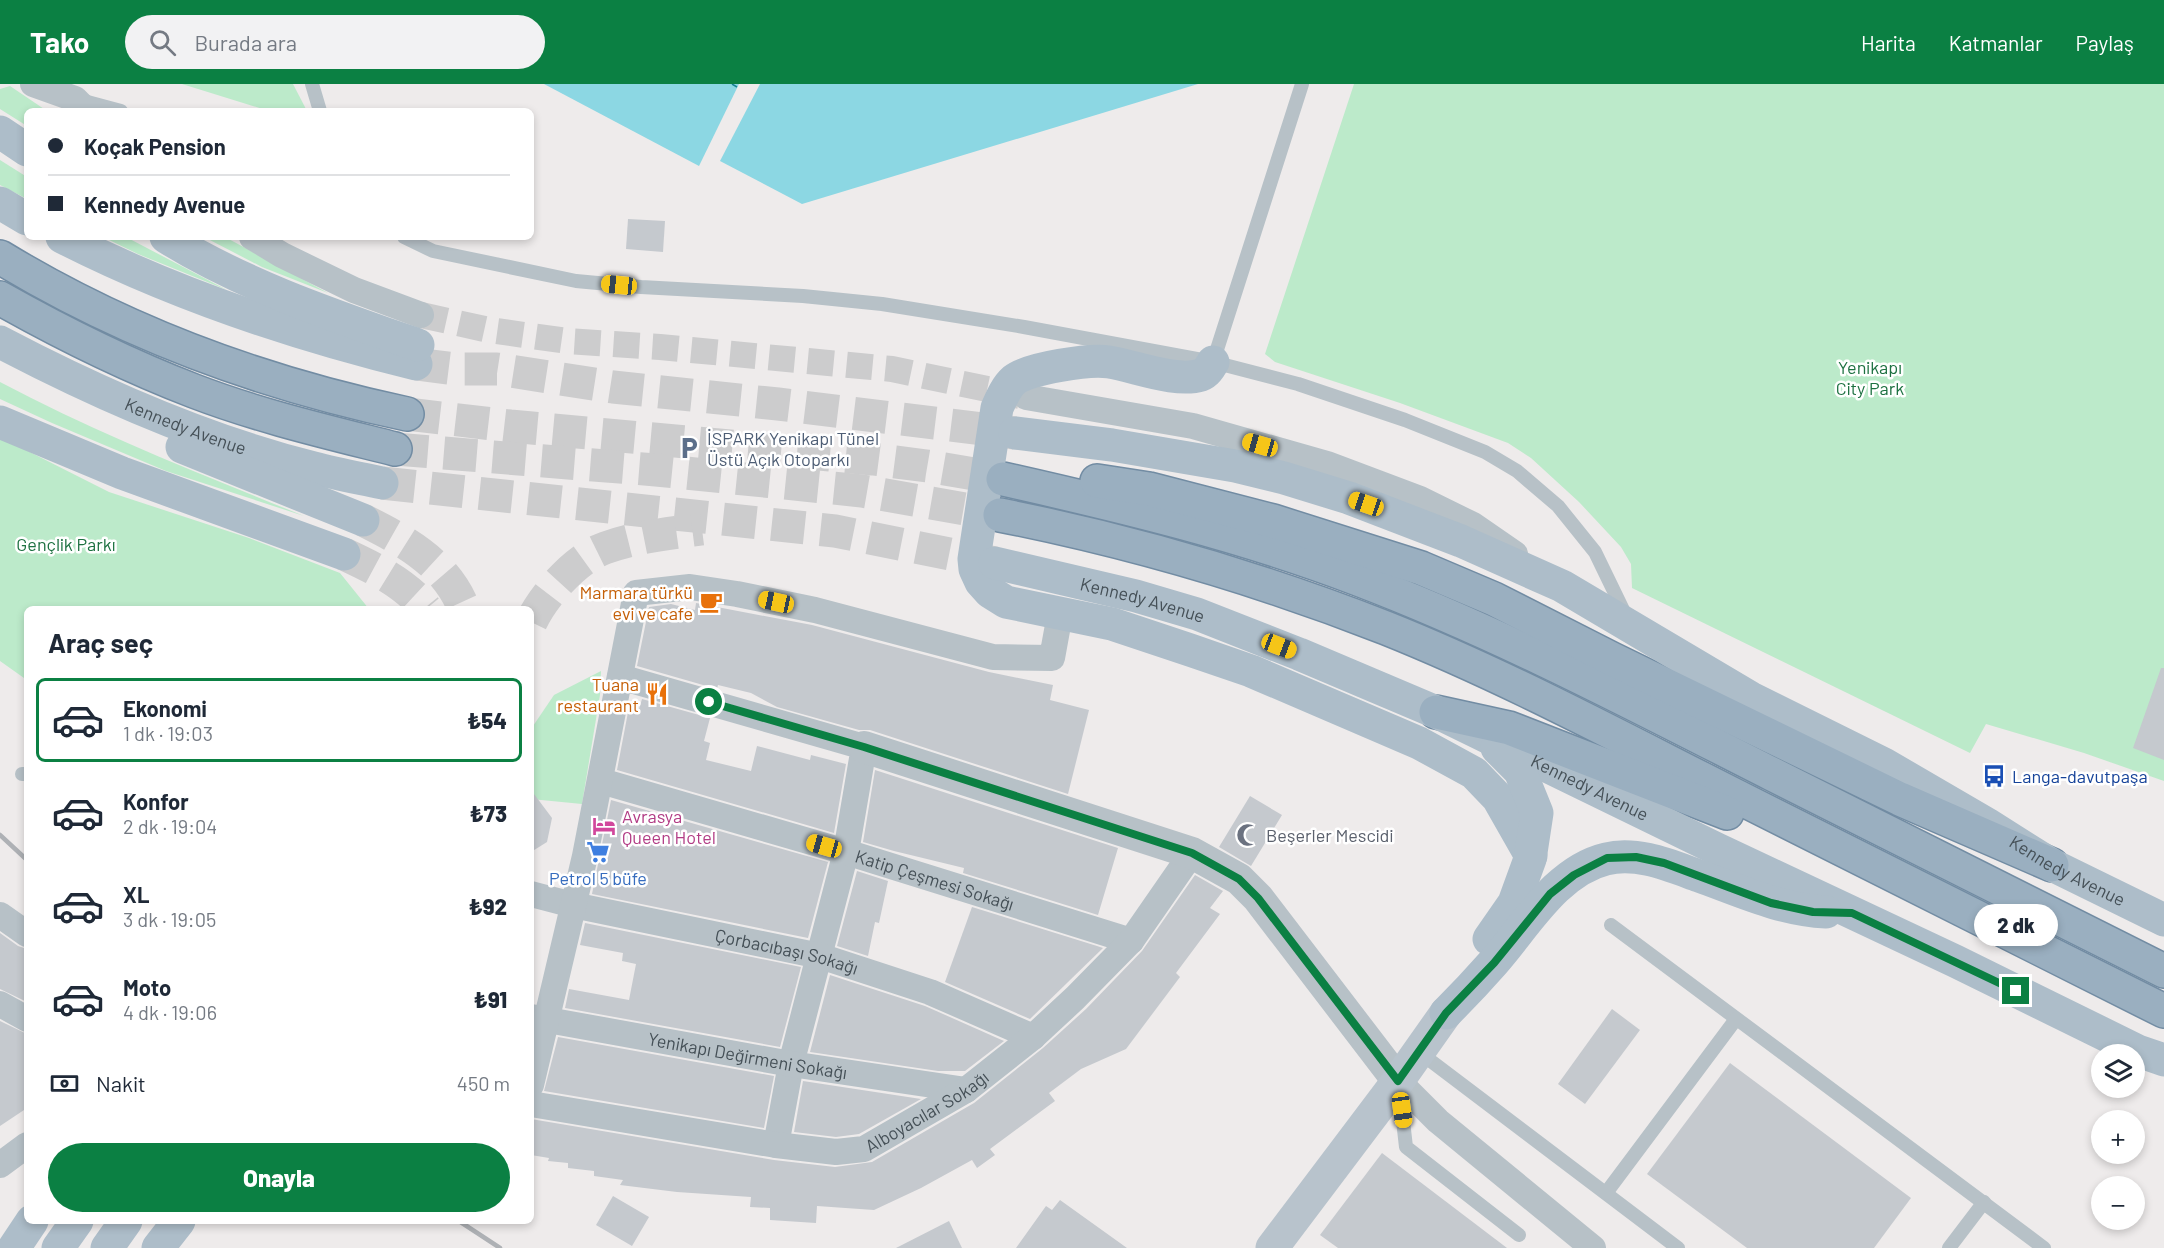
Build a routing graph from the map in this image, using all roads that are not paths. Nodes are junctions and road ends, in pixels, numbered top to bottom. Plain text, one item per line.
1 (33, 84) edge
2 (53, 84) edge
3 (312, 84) edge
4 (1302, 84) edge
5 (75, 98) edge
6 (110, 108) edge
7 (319, 108) edge
8 (0, 132) edge
9 (24, 148) edge
10 (0, 203) edge
11 (24, 217) edge
12 (68, 240) edge
13 (171, 240) edge
14 (257, 240) edge
15 (410, 240) edge
16 (0, 257) edge
17 (0, 298) edge
18 (419, 341) junction
19 (0, 342) edge
20 (1213, 362) junction
21 (0, 364) edge
22 (1026, 397) tunnel mouth
23 (406, 414) tunnel mouth
24 (0, 422) edge
25 (1015, 433) tunnel mouth
26 (395, 449) tunnel mouth
27 (382, 483) tunnel mouth
28 (1000, 515) tunnel mouth
29 (363, 520) tunnel mouth
30 (344, 554) tunnel mouth
31 (995, 563) tunnel mouth
32 (1562, 586) junction
33 (1060, 614) junction
34 (1630, 626) junction
35 (620, 677) junction
36 (1436, 712) junction
37 (1486, 737) junction
38 (864, 747) junction
39 (601, 781) junction
40 (846, 852) junction
41 (1192, 853) junction
42 (1531, 856) junction
43 (2052, 865) junction
44 (1886, 870) junction
45 (534, 895) edge
46 (573, 905) junction
47 (1852, 913) junction
48 (0, 915) edge
49 (2164, 920) edge
50 (1611, 925) dead end
51 (24, 932) edge
52 (1131, 941) junction
53 (820, 956) junction
54 (2164, 971) edge
55 (0, 1004) edge
56 (2164, 1011) edge
57 (1446, 1013) junction
58 (24, 1017) edge
59 (539, 1018) edge
60 (1736, 1019) junction
61 (1033, 1037) junction
62 (1419, 1052) junction
63 (2155, 1059) edge
64 (534, 1060) edge
65 (790, 1064) junction
66 (1398, 1081) junction
67 (966, 1090) junction
68 (534, 1105) edge
69 (776, 1145) junction
70 (24, 1147) edge
71 (0, 1165) edge
72 (1606, 1193) junction
73 (1984, 1203) junction
74 (30, 1224) edge
75 (75, 1224) edge
76 (124, 1224) edge
77 (177, 1224) edge
78 (1519, 1235) dead end
79 (1579, 1244) edge
80 (1278, 1245) edge
81 (14, 1248) edge
82 (58, 1248) edge
83 (107, 1248) edge
84 (158, 1248) edge
85 (1678, 1248) edge
86 (1949, 1248) edge
87 (2044, 1248) edge

1 - 5 street
2 - 5 lane
3 - 7 lane
4 - 20 lane
5 - 6 lane
8 - 9 main road
10 - 11 main road
12 - 18 main road
13 - 18 main road
14 - 18 street
15 - 20 lane
16 - 23 highway
17 - 26 highway
19 - 27 main road, Kennedy Avenue
20 - 33 main road
20 - 34 lane
21 - 29 main road
22 - 32 street
24 - 30 main road
25 - 32 main road, Kennedy Avenue
28 - 44 highway
31 - 36 main road, Kennedy Avenue
32 - 34 main road, Kennedy Avenue
33 - 35 street
33 - 42 main road
34 - 43 main road, Kennedy Avenue
35 - 38 street
35 - 39 street
36 - 37 main road, Kennedy Avenue
36 - 44 highway
37 - 42 main road
37 - 47 main road, Kennedy Avenue
38 - 40 street
38 - 41 street
39 - 40 street, Katip Çeşmesi Sokağı
39 - 46 street
40 - 52 street, Katip Çeşmesi Sokağı
40 - 53 street
41 - 52 street, Alboyacılar Sokağı
41 - 66 street
42 - 57 main road
43 - 49 main road, Kennedy Avenue
43 - 54 highway
44 - 56 highway
45 - 46 street, Çorbacıbaşı Sokağı
46 - 53 street, Çorbacıbaşı Sokağı
46 - 59 street
47 - 57 main road
47 - 63 main road, Kennedy Avenue
48 - 51 street
50 - 60 lane
52 - 61 street, Alboyacılar Sokağı
53 - 61 street, Çorbacıbaşı Sokağı
53 - 65 street
55 - 58 street
57 - 62 main road
59 - 64 street
59 - 65 street, Yenikapı Değirmeni Sokağı
60 - 72 lane
60 - 73 lane
61 - 67 street, Alboyacılar Sokağı
62 - 66 main road
62 - 72 lane
65 - 67 street, Yenikapı Değirmeni Sokağı
65 - 69 street
66 - 78 lane
66 - 79 street
66 - 80 main road
67 - 69 street, Alboyacılar Sokağı
68 - 69 street, Alboyacılar Sokağı
70 - 71 street
72 - 85 lane
73 - 86 lane
73 - 87 lane
74 - 81 main road
75 - 82 main road
76 - 83 main road
77 - 84 main road

